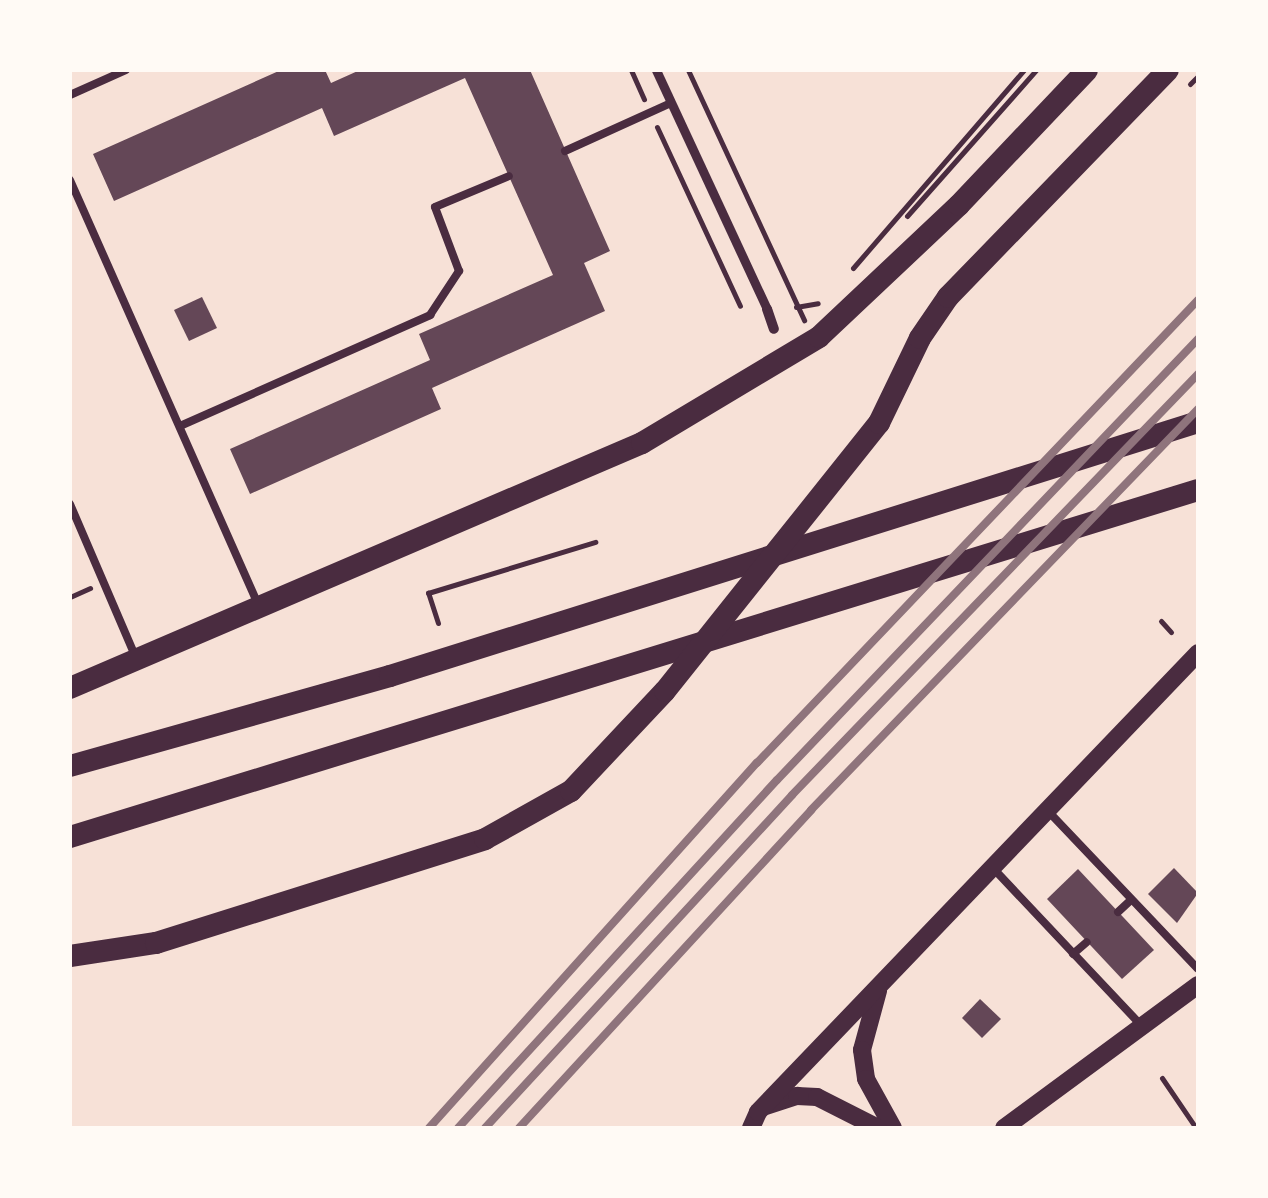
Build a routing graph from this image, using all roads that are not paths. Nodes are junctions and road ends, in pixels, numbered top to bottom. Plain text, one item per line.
1 (126, 70) edge
2 (656, 70) edge
3 (1088, 70) edge
4 (1168, 70) edge
5 (70, 95) edge
6 (671, 103) junction
7 (565, 151) dead end
8 (509, 176) dead end
9 (70, 180) edge
10 (766, 309) joint
11 (774, 329) dead end
12 (1198, 422) edge
13 (180, 426) junction
14 (1198, 490) edge
15 (70, 504) edge
16 (260, 610) junction
17 (1198, 653) edge
18 (137, 662) junction
19 (70, 688) edge
20 (70, 766) edge
21 (1047, 810) junction
22 (70, 838) edge
23 (992, 868) junction
24 (1132, 900) junction
25 (1118, 912) dead end
26 (1087, 942) dead end
27 (1074, 954) junction
28 (70, 956) edge
29 (1198, 969) edge
30 (885, 978) junction
31 (1198, 985) edge
32 (1141, 1024) junction
33 (754, 1120) edge
34 (743, 1128) edge
35 (878, 1128) edge
36 (893, 1128) edge
37 (1004, 1128) edge

1 - 5 lane
2 - 6 street
3 - 16 main road
4 - 28 main road
6 - 7 lane
6 - 10 street
8 - 13 lane
9 - 13 lane
10 - 11 street
12 - 20 main road
13 - 16 lane
14 - 22 main road
15 - 18 lane
16 - 18 main road
17 - 21 street
18 - 19 main road
21 - 23 street
21 - 24 lane
23 - 27 lane
23 - 30 street
24 - 25 lane
24 - 29 lane
26 - 27 lane
27 - 32 lane
30 - 33 street
30 - 36 street
31 - 32 street
32 - 37 street
33 - 34 lane
33 - 35 street

